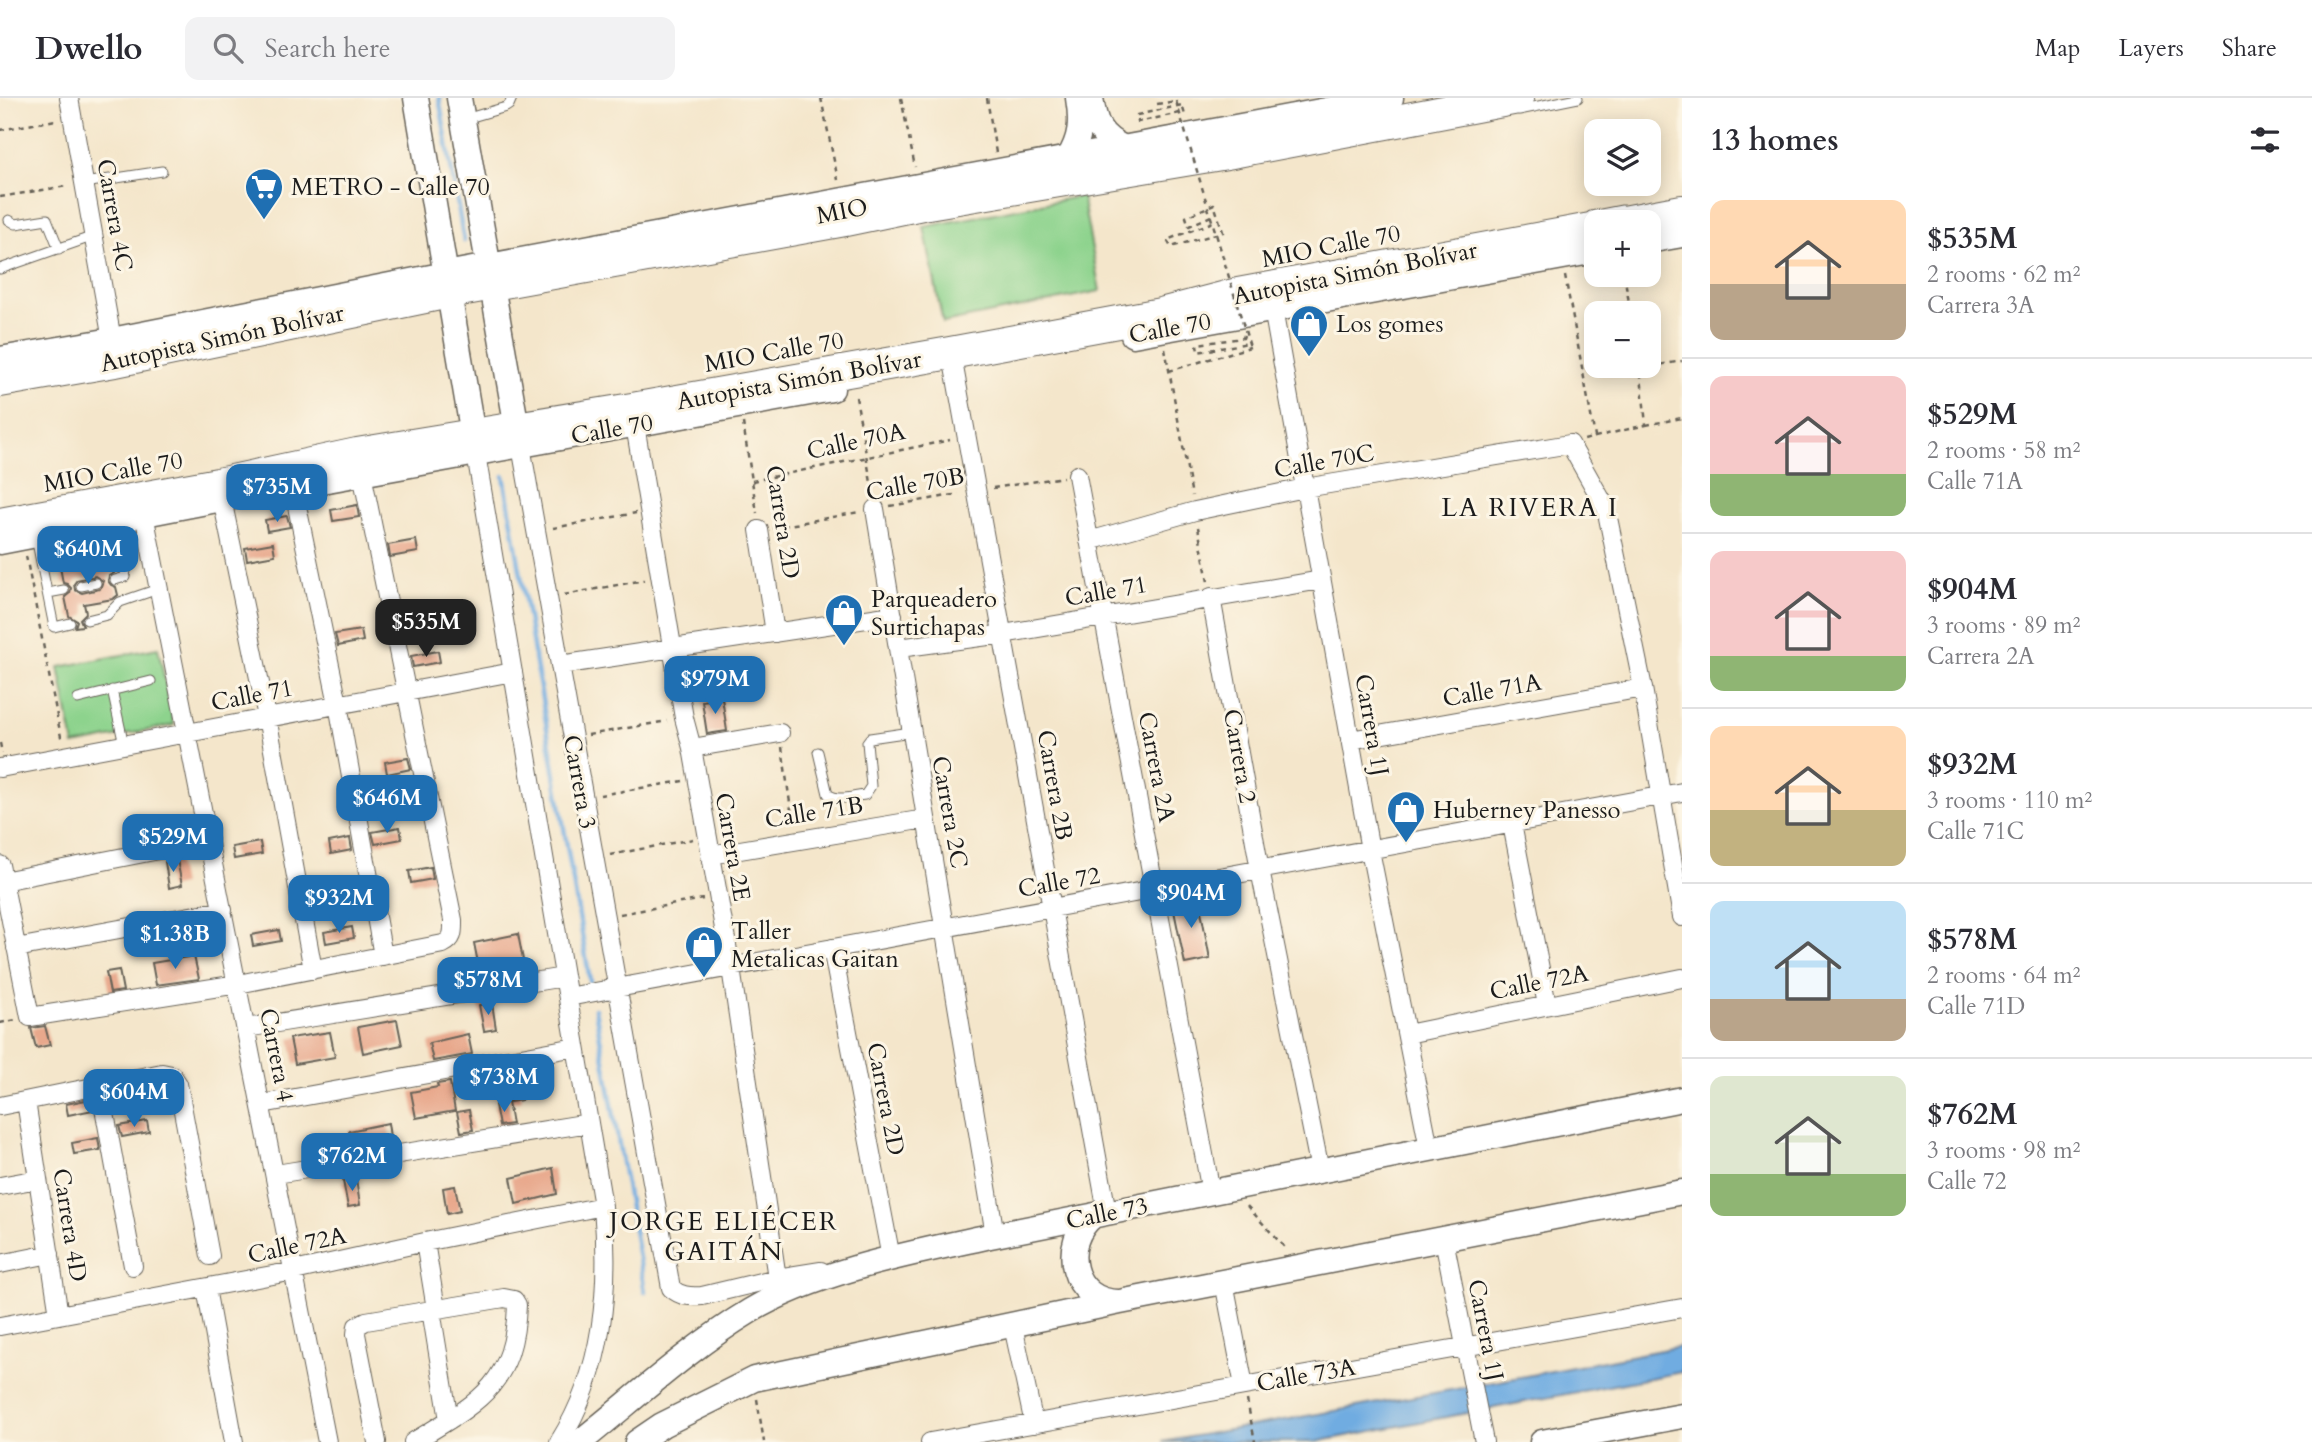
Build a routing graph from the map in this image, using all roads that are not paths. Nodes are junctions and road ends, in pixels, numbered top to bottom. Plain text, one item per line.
1 (69, 98) edge
2 (416, 98) edge
3 (512, 98) edge
4 (1077, 98) edge
5 (1091, 98) edge
6 (1391, 98) edge
7 (1578, 98) edge
8 (1515, 105) edge
9 (461, 109) edge
10 (1238, 134) junction
11 (1386, 134) dead end
12 (1124, 148) junction
13 (1068, 159) junction
14 (162, 171) dead end
15 (1002, 181) junction
16 (84, 183) junction
17 (913, 203) junction
18 (1682, 211) edge
19 (1661, 213) edge
20 (9, 220) dead end
21 (1584, 224) edge
22 (1682, 235) edge
23 (94, 236) junction
24 (1661, 239) edge
25 (59, 249) junction
26 (1584, 253) edge
27 (0, 270) edge
28 (493, 288) junction
29 (1238, 294) junction
30 (449, 296) junction
31 (1273, 309) junction
32 (1163, 335) junction
33 (112, 340) junction
34 (0, 359) edge
35 (954, 367) junction
36 (0, 381) edge
37 (554, 411) dead end
38 (635, 425) junction
39 (518, 431) junction
40 (474, 438) junction
41 (362, 474) junction
42 (1077, 475) road end
43 (203, 476) dead end
44 (293, 487) junction
45 (1305, 488) junction
46 (222, 499) junction
47 (875, 509) road end
48 (139, 515) junction
49 (0, 524) edge
50 (759, 530) road end
51 (1089, 541) junction
52 (0, 542) edge
53 (30, 543) junction
54 (115, 580) dead end
55 (1321, 580) junction
56 (96, 583) dead end
57 (81, 586) dead end
58 (158, 589) junction
59 (64, 590) dead end
60 (48, 593) junction
61 (1210, 597) junction
62 (893, 615) junction
63 (1104, 616) junction
64 (87, 620) dead end
65 (70, 623) dead end
66 (775, 633) junction
67 (1003, 634) junction
68 (674, 648) junction
69 (899, 648) junction
70 (559, 665) junction
71 (513, 672) junction
72 (151, 681) dead end
73 (1643, 688) junction
74 (113, 690) junction
75 (405, 691) junction
76 (78, 699) dead end
77 (338, 704) junction
78 (267, 717) junction
79 (911, 732) junction
80 (187, 733) junction
81 (780, 733) road end
82 (1350, 740) junction
83 (124, 745) junction
84 (692, 748) junction
85 (818, 752) dead end
86 (0, 768) edge
87 (1682, 792) edge
88 (1661, 796) junction
89 (925, 819) junction
90 (1512, 824) junction
91 (209, 840) junction
92 (708, 846) junction
93 (1370, 850) junction
94 (1261, 870) junction
95 (2, 873) edge
96 (1156, 889) junction
97 (1052, 908) junction
98 (223, 909) junction
99 (1682, 917) edge
100 (946, 928) junction
101 (16, 948) junction
102 (832, 948) junction
103 (383, 956) junction
104 (731, 968) junction
105 (313, 970) junction
106 (565, 977) junction
107 (1682, 978) edge
108 (238, 984) junction
109 (617, 988) junction
110 (568, 997) junction
111 (1547, 1005) junction
112 (246, 1028) junction
113 (1407, 1034) junction
114 (576, 1047) junction
115 (100, 1086) junction
116 (1682, 1099) edge
117 (26, 1101) junction
118 (262, 1104) junction
119 (0, 1106) edge
120 (589, 1123) junction
121 (1429, 1147) junction
122 (1320, 1170) junction
123 (276, 1174) junction
124 (38, 1179) junction
125 (0, 1186) edge
126 (1211, 1192) junction
127 (1682, 1192) edge
128 (603, 1206) junction
129 (1101, 1214) junction
130 (995, 1235) junction
131 (1444, 1239) junction
132 (425, 1242) junction
133 (50, 1254) junction
134 (210, 1256) dead end
135 (891, 1258) junction
136 (0, 1264) edge
137 (133, 1266) dead end
138 (294, 1272) junction
139 (845, 1272) junction
140 (777, 1278) junction
141 (1224, 1282) junction
142 (206, 1288) junction
143 (1119, 1302) junction
144 (1682, 1308) edge
145 (433, 1309) junction
146 (59, 1315) junction
147 (1013, 1325) junction
148 (0, 1326) edge
149 (1464, 1347) junction
150 (1244, 1386) junction
151 (1682, 1416) edge
152 (449, 1420) junction
153 (1034, 1424) junction
154 (1614, 1435) edge
155 (1483, 1436) edge
156 (234, 1442) edge
157 (327, 1442) edge
158 (377, 1442) edge
159 (413, 1442) edge
160 (559, 1442) edge
161 (580, 1442) edge
162 (637, 1442) edge
163 (930, 1442) edge
164 (1542, 1442) edge

1 - 16 street, Carrera 4C
2 - 30 street, Carrera 3
3 - 9 lane
4 - 13 street
5 - 12 street
6 - 10 street
7 - 8 lane
8 - 10 highway
9 - 28 street, Carrera 3
10 - 12 street
10 - 15 highway, Autopista Simón Bolívar
11 - 17 lane, MIO
12 - 13 street
13 - 15 street
14 - 16 lane
15 - 17 highway, Autopista Simón Bolívar
15 - 17 highway
16 - 23 street, Carrera 4C
17 - 28 highway, Autopista Simón Bolívar
17 - 28 street
18 - 19 highway
20 - 25 lane
21 - 29 highway, Autopista Simón Bolívar
22 - 24 street
23 - 25 lane
23 - 33 street, Carrera 4C
25 - 27 lane
26 - 31 street, Calle 70
28 - 30 highway, Autopista Simón Bolívar
28 - 39 street, Carrera 3
29 - 32 highway
29 - 39 highway, Autopista Simón Bolívar
30 - 33 street
30 - 36 highway, Autopista Simón Bolívar
30 - 40 street, Carrera 3
31 - 32 street, Calle 70
31 - 45 street, Carrera 1J
32 - 35 street, Calle 70
33 - 34 street
35 - 38 street, Calle 70
35 - 67 street, Carrera 2B
37 - 39 lane
38 - 39 street, Calle 70
38 - 68 street, Carrera 2E
39 - 40 highway, Autopista Simón Bolívar
39 - 70 street, Carrera 3
40 - 41 street
40 - 43 lane, MIO Calle 70
40 - 49 highway, Autopista Simón Bolívar
40 - 71 street, Carrera 3
41 - 44 street
41 - 75 street
42 - 51 street, Carrera 2A
44 - 46 street
44 - 77 street
45 - 51 street, Calle 70C
45 - 55 street, Carrera 1J
45 - 73 street, Calle 70C
46 - 48 street
46 - 78 street
47 - 62 street, Carrera 2C
48 - 53 street
48 - 54 lane
48 - 58 street, Carrera 4
50 - 66 street, Carrera 2D
51 - 63 street, Carrera 2A
52 - 53 street
53 - 60 lane
55 - 61 street, Calle 71
55 - 82 street, Carrera 1J
56 - 57 lane
58 - 64 lane
58 - 80 street, Carrera 4
59 - 60 lane
60 - 65 lane
61 - 63 street, Calle 71
61 - 94 street, Carrera 2
62 - 66 street
62 - 69 street, Carrera 2C
63 - 67 street, Calle 71
63 - 96 street, Carrera 2A
66 - 68 street
67 - 69 street, Calle 71
67 - 97 street, Carrera 2B
68 - 70 street
68 - 84 street, Carrera 2E
69 - 79 street, Carrera 2C
70 - 109 street, Carrera 3
71 - 75 street, Calle 71
71 - 106 street, Carrera 3
72 - 74 lane
73 - 82 street, Calle 71A
73 - 88 street
74 - 76 lane
74 - 83 lane
75 - 77 street, Calle 71
75 - 103 street
77 - 78 street, Calle 71
77 - 103 street
78 - 80 street, Calle 71
78 - 105 street
79 - 85 lane
79 - 89 street, Carrera 2C
80 - 83 street, Calle 71
80 - 91 street, Carrera 4
81 - 84 street
82 - 93 street, Carrera 1J
83 - 86 street, Calle 71
84 - 92 street, Carrera 2E
87 - 88 street, Calle 72
88 - 90 street, Calle 72
88 - 99 street
89 - 92 street, Calle 71B
89 - 100 street, Carrera 2C
90 - 93 street, Calle 72
90 - 111 street
91 - 95 street
91 - 98 street, Carrera 4
92 - 104 street, Carrera 2E
93 - 94 street, Calle 72
93 - 113 street, Carrera 1J
94 - 96 street, Calle 72
94 - 122 street, Carrera 2
95 - 101 street
96 - 97 street, Calle 72
96 - 126 street, Carrera 2A
97 - 100 street, Calle 72
97 - 129 street, Carrera 2B
98 - 101 street
98 - 108 street, Carrera 4
100 - 102 street, Calle 72
100 - 130 street, Carrera 2C
101 - 108 street
102 - 104 street, Calle 72
102 - 135 street, Carrera 2D
103 - 105 street
104 - 109 street, Calle 72
104 - 140 street, Carrera 2E
105 - 108 street
106 - 110 street, Carrera 3
106 - 112 street
107 - 111 street, Calle 72A
108 - 112 street, Carrera 4
109 - 110 street, Calle 72
109 - 140 street, Carrera 3
110 - 114 street, Carrera 3
111 - 113 street, Calle 72A
112 - 118 street, Carrera 4
113 - 121 street, Carrera 1J
114 - 118 street
114 - 120 street, Carrera 3
115 - 117 street
115 - 134 street
115 - 137 street
116 - 121 street, Calle 73
117 - 119 street
117 - 124 street, Carrera 4D
118 - 123 street, Carrera 4
120 - 123 street
120 - 128 street, Carrera 3
121 - 122 street, Calle 73
122 - 126 street, Calle 73
123 - 138 street, Carrera 4
124 - 125 street
124 - 133 street, Carrera 4D
126 - 129 street, Calle 73
127 - 131 street
128 - 132 street, Calle 72A
128 - 160 street, Carrera 3
129 - 130 street, Calle 73
129 - 143 street
130 - 135 street, Calle 73
131 - 141 street
131 - 149 street, Carrera 1J
132 - 138 street, Calle 72A
132 - 145 street
133 - 136 street
133 - 146 street, Carrera 4D
135 - 139 street, Calle 73
138 - 142 street, Calle 72A
138 - 157 street, Carrera 4
139 - 140 street, Carrera 3
139 - 161 street, Calle 73
141 - 143 street
141 - 150 street
142 - 146 street, Calle 72A
142 - 156 street
143 - 147 street
144 - 149 street, Calle 73A
145 - 152 street
145 - 152 street
145 - 158 street
146 - 148 street, Calle 72A
147 - 153 street
147 - 162 street
149 - 150 street, Calle 73A
149 - 155 street, Carrera 1J
150 - 153 street, Calle 73A
151 - 154 street
152 - 159 street
153 - 163 street, Calle 73A
154 - 164 street

